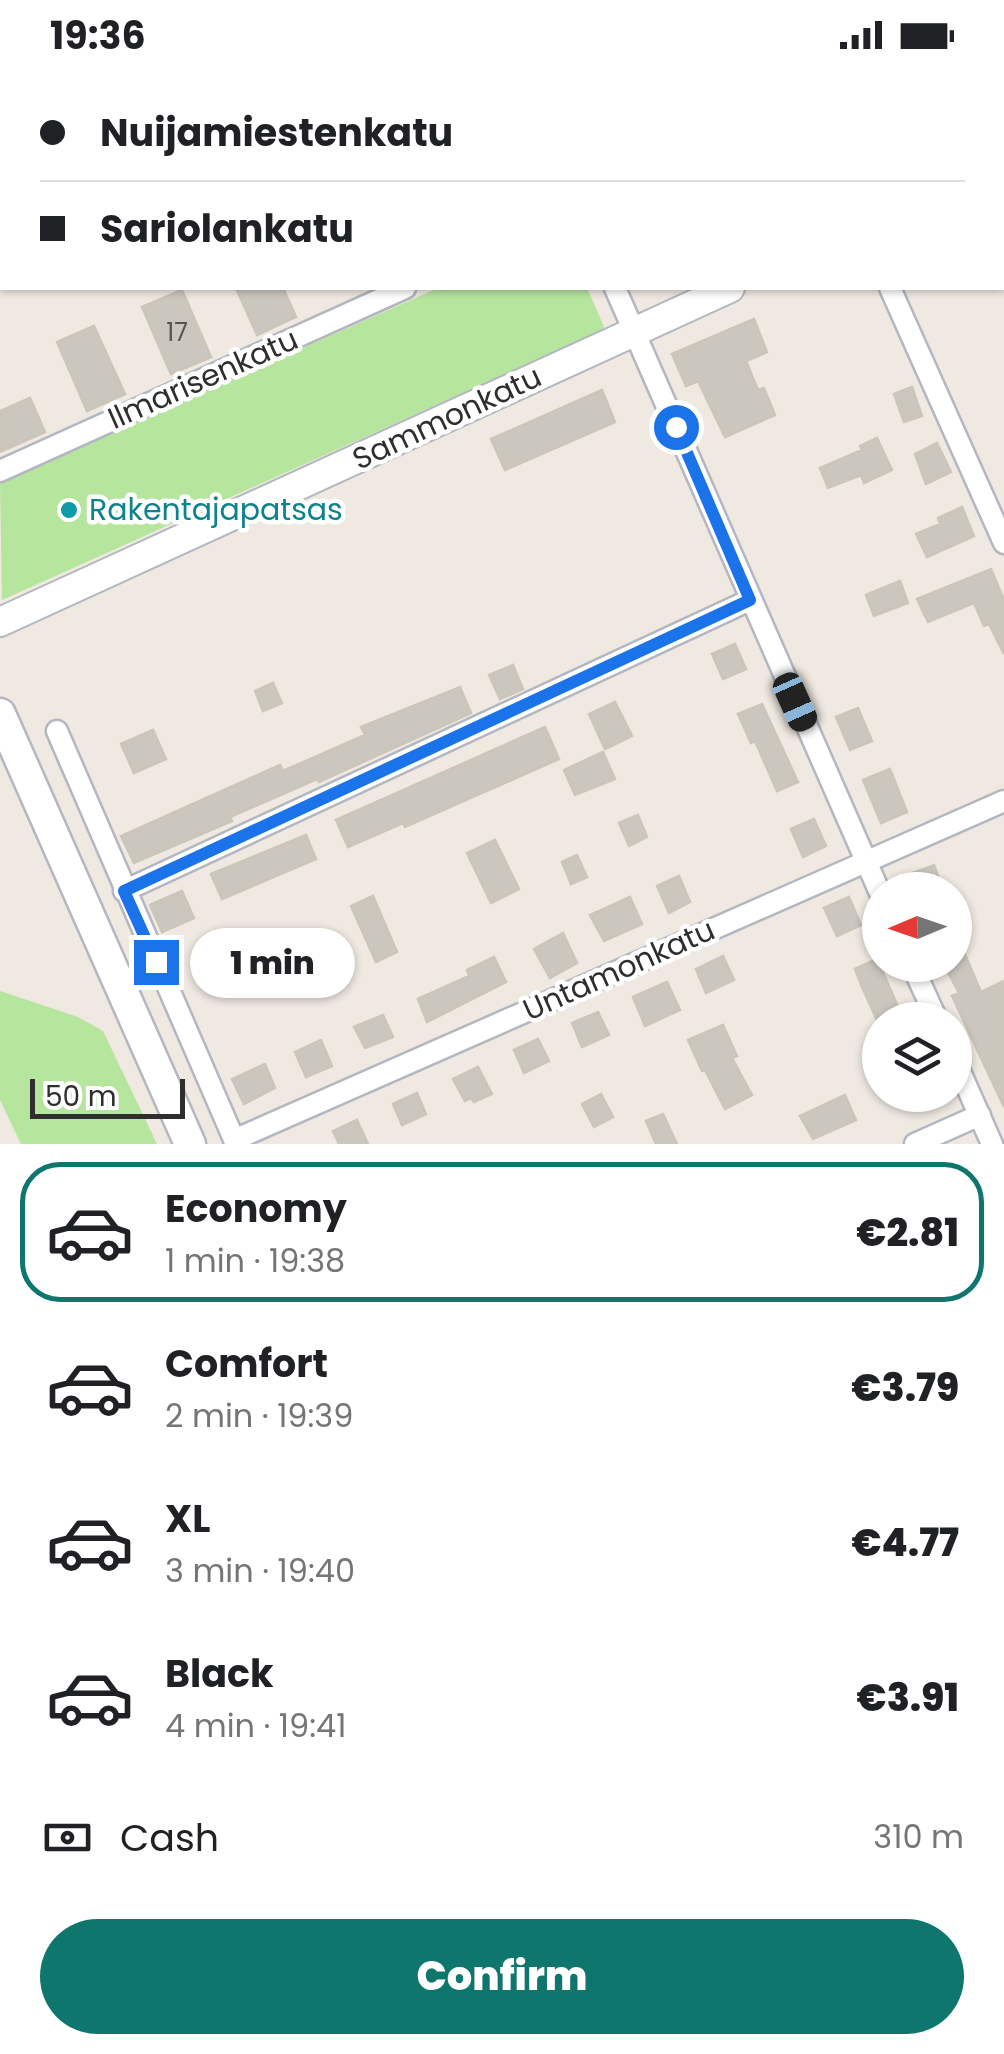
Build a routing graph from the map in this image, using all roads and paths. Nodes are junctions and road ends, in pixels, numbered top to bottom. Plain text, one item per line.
1 (402, 290) edge
2 (617, 290) edge
3 (725, 290) edge
4 (893, 294) edge
5 (634, 330) junction
6 (0, 470) edge
7 (1004, 544) edge
8 (750, 600) junction
9 (0, 622) edge
10 (0, 714) edge
11 (57, 730) dead end
12 (1004, 801) edge
13 (866, 861) junction
14 (871, 872) edge
15 (124, 891) junction
16 (972, 1098) edge
17 (980, 1116) junction
18 (235, 1142) edge
19 (190, 1144) edge
20 (915, 1144) edge
21 (992, 1144) edge

1 - 6 street, Ilmarisenkatu
2 - 5 street
3 - 5 street, Sammonkatu
4 - 7 street
5 - 8 street
5 - 9 street, Sammonkatu
8 - 13 street
8 - 15 street
10 - 19 main road
11 - 15 street
12 - 13 street, Untamonkatu
13 - 14 street
13 - 18 street, Untamonkatu
15 - 18 street
16 - 17 street
17 - 20 street
17 - 21 street

